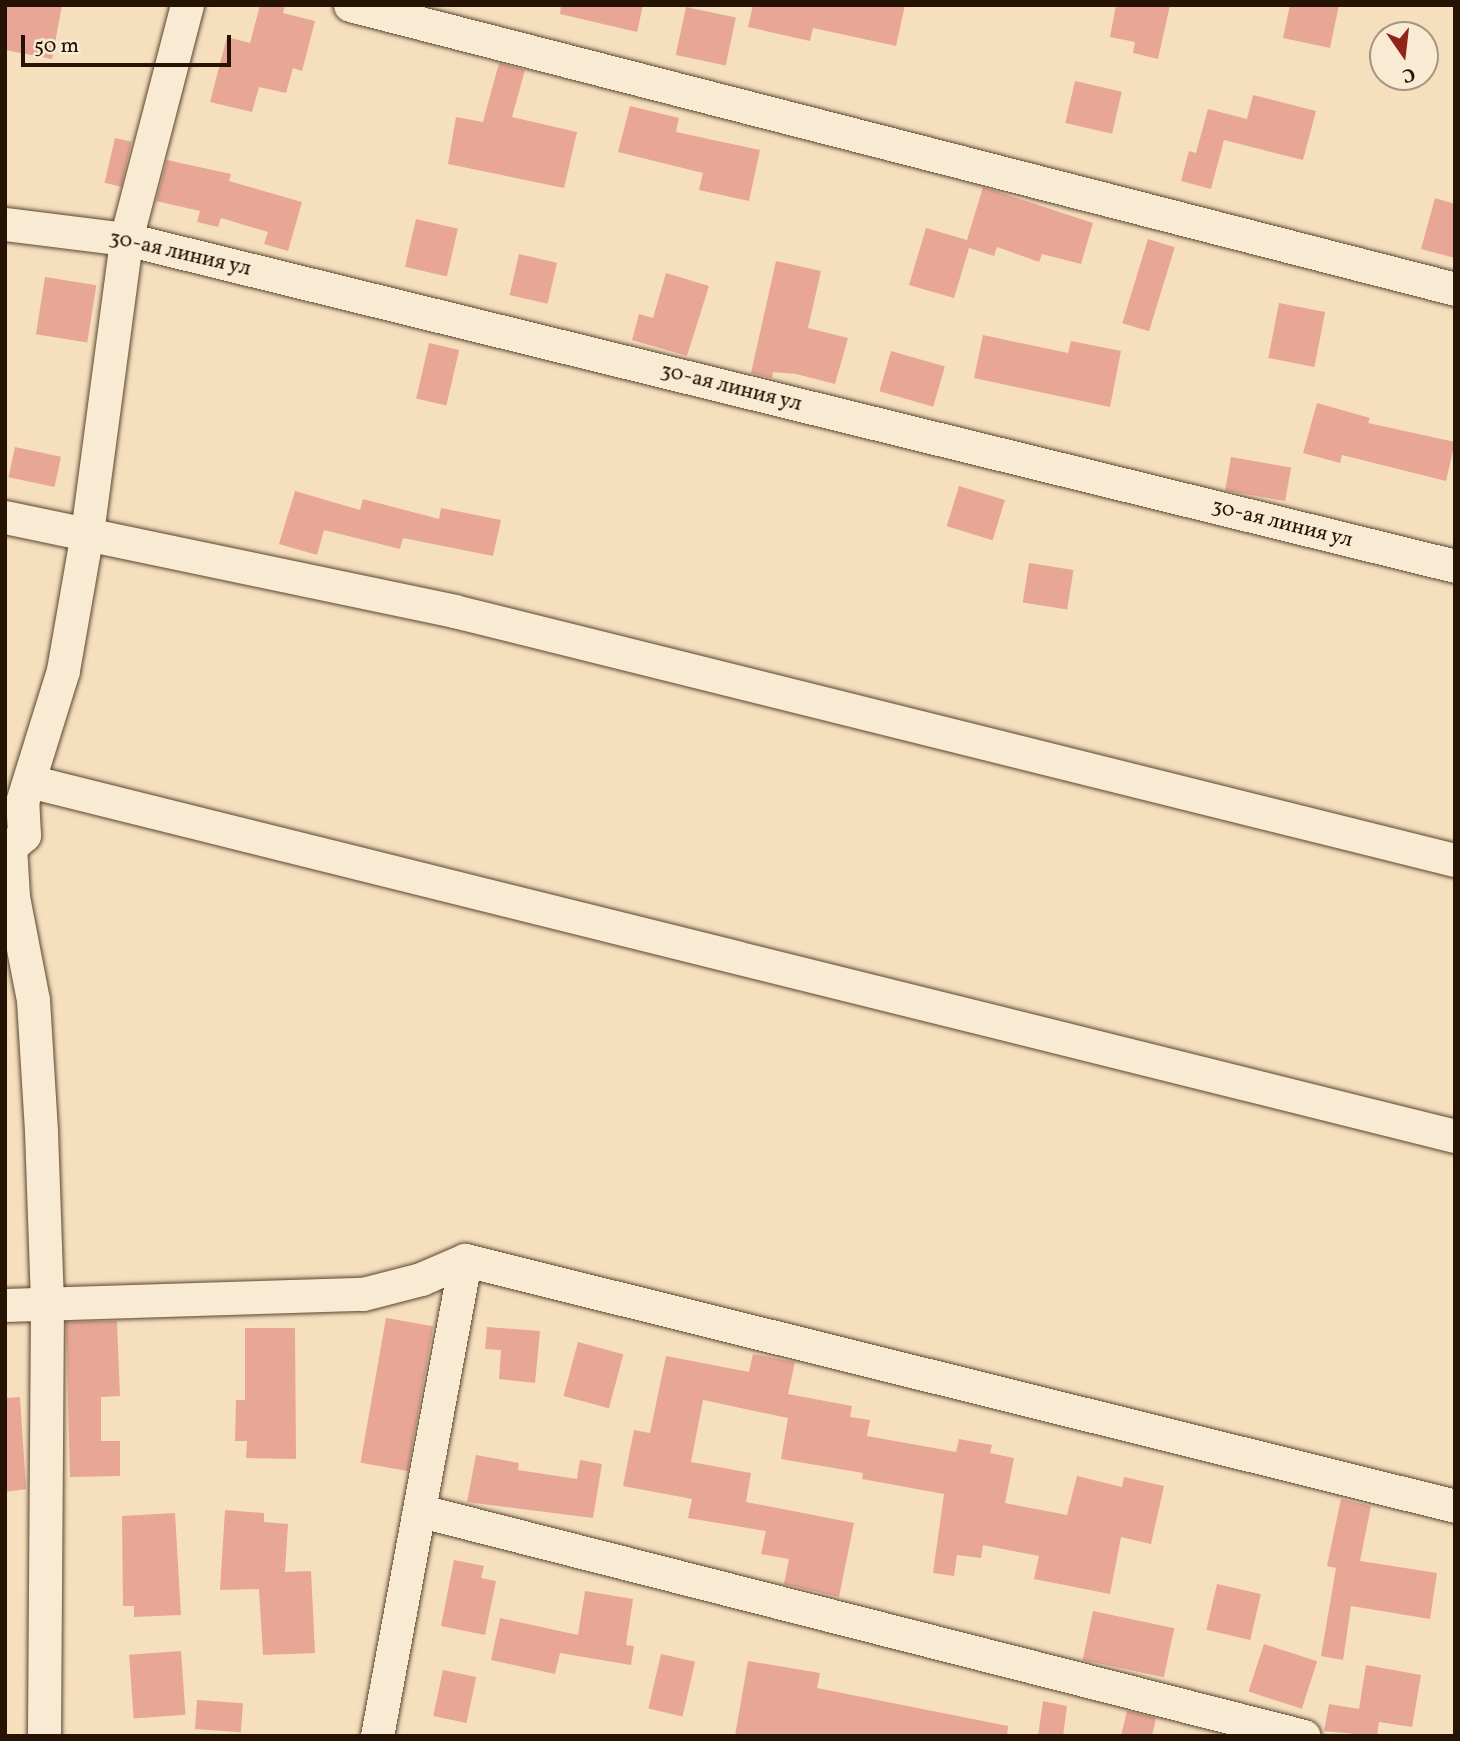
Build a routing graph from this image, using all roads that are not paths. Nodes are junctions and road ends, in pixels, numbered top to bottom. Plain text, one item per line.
1 (187, 5) edge
2 (350, 5) edge
3 (5, 223) edge
4 (126, 239) junction
5 (1455, 289) edge
6 (5, 517) edge
7 (87, 533) junction
8 (1455, 566) edge
9 (19, 794) edge
10 (8, 848) edge
11 (1455, 860) edge
12 (1455, 1136) edge
13 (465, 1260) junction
14 (47, 1303) junction
15 (5, 1305) edge
16 (1455, 1506) edge
17 (421, 1511) junction
18 (44, 1736) edge
19 (377, 1736) edge
20 (1304, 1736) edge

1 - 4 street
2 - 5 street
3 - 4 street, 30-ая линия ул
4 - 7 street
4 - 8 street, 30-ая линия ул
6 - 7 street
7 - 9 street
7 - 11 street
9 - 10 street
9 - 12 street
10 - 14 street
13 - 14 street
13 - 16 street
13 - 17 street
14 - 15 street
14 - 18 street
17 - 19 street
17 - 20 street

